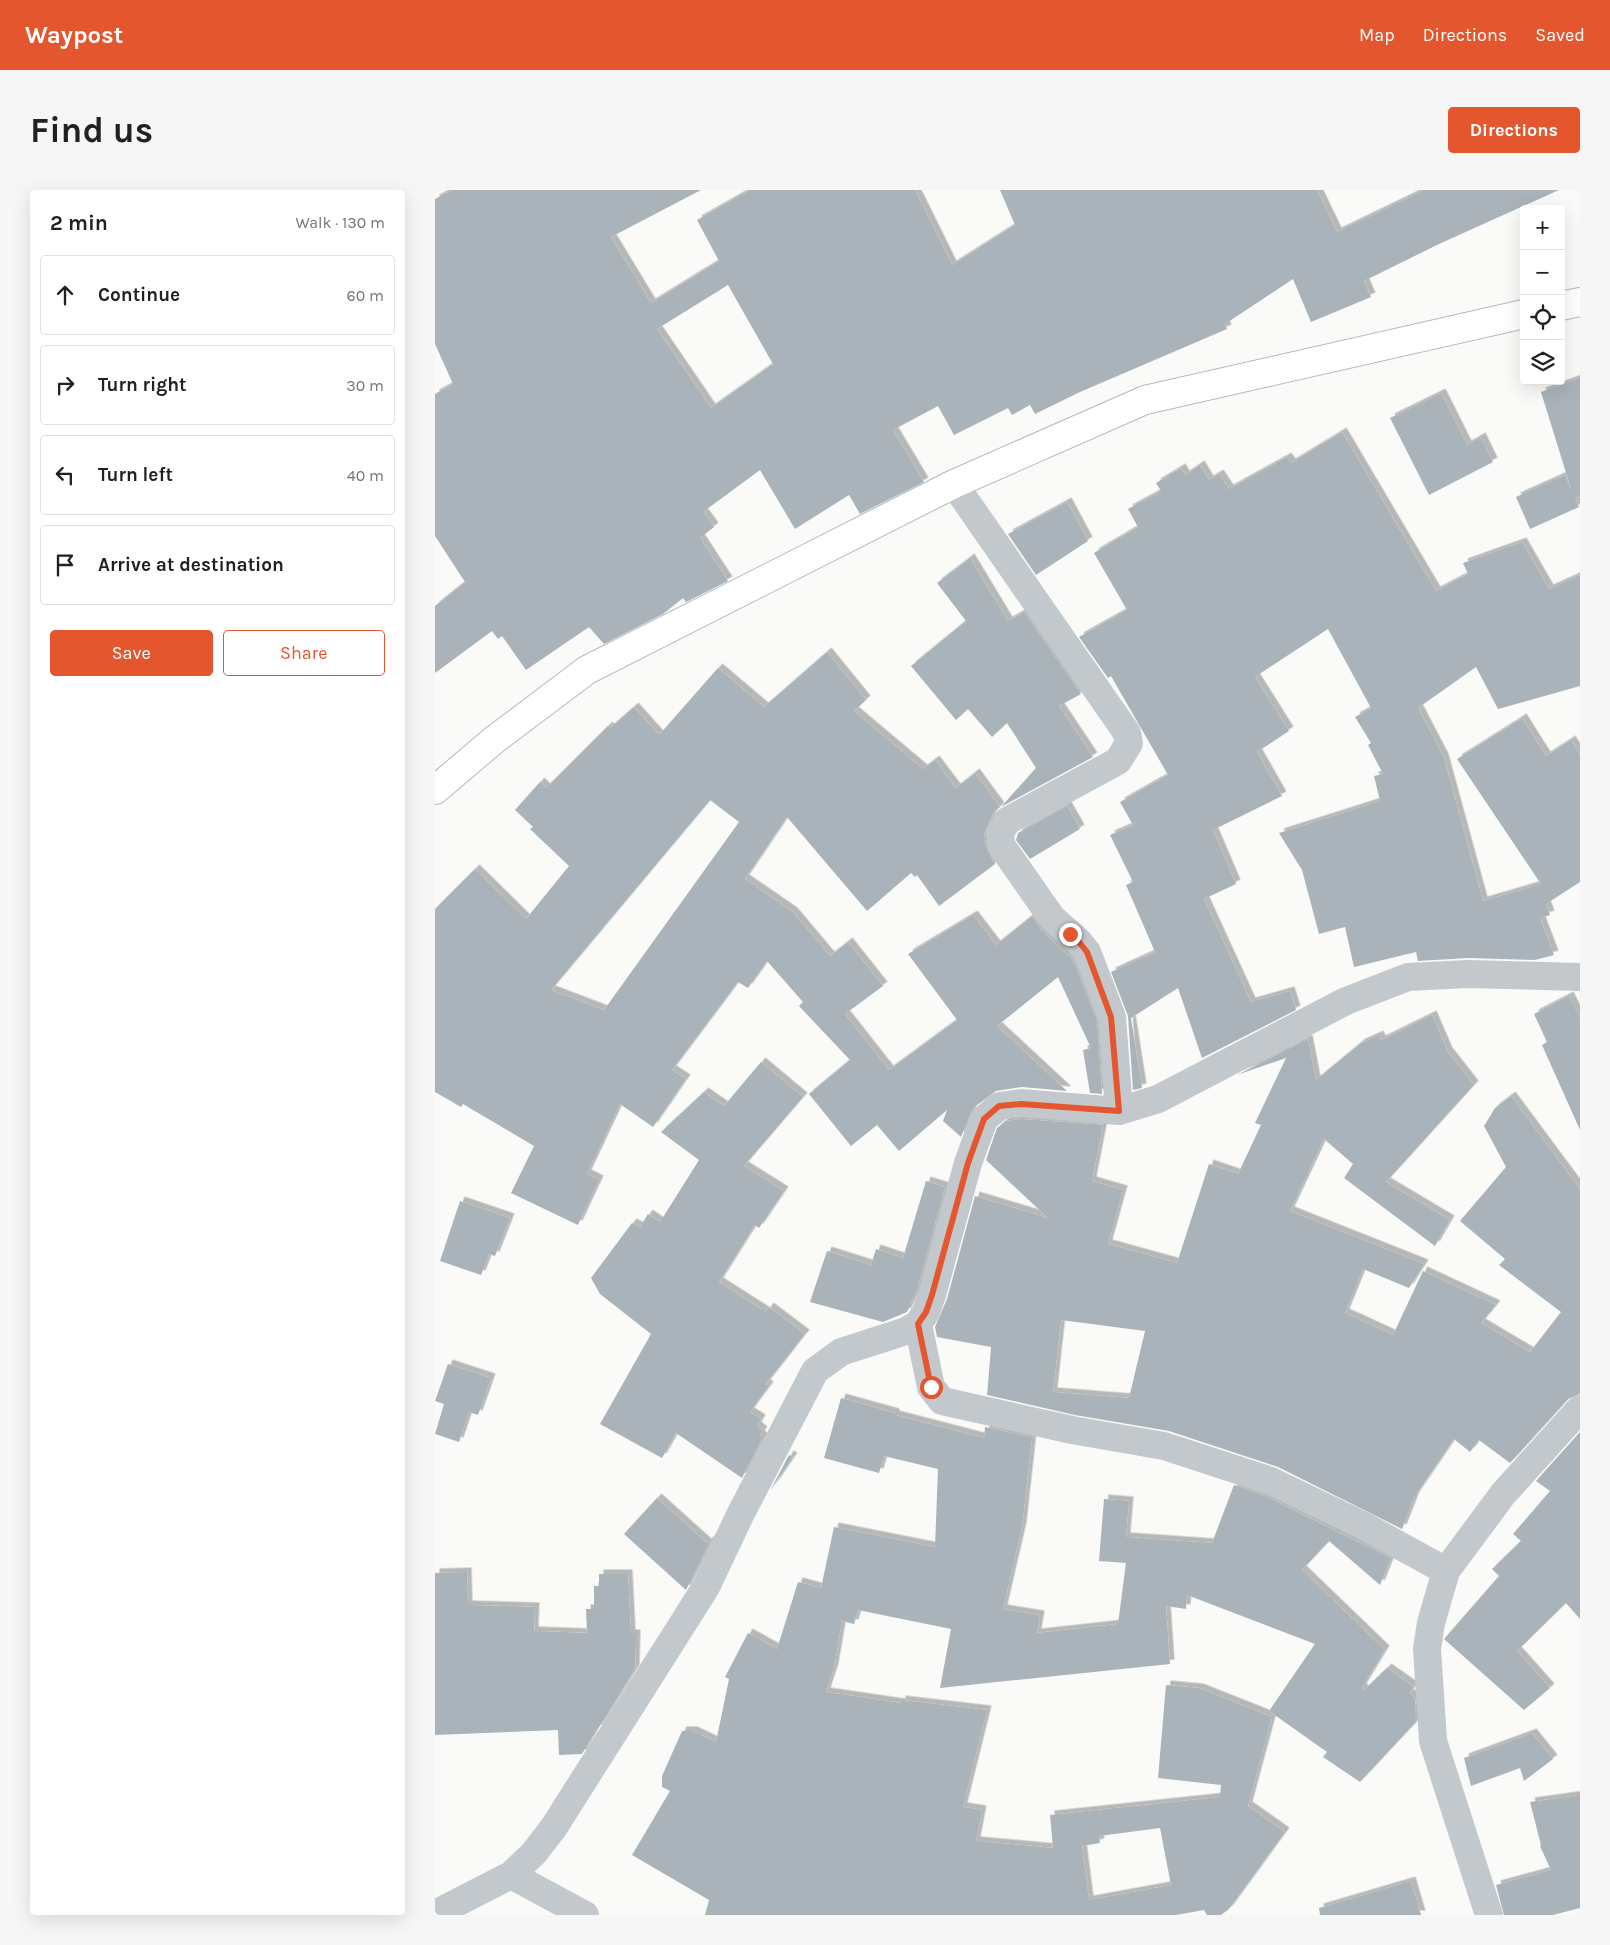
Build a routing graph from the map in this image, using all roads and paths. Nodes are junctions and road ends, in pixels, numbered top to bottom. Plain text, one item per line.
1 (1580, 302) edge
2 (1565, 305) edge
3 (1520, 315) edge
4 (954, 484) junction
5 (435, 790) edge
6 (1580, 977) edge
7 (1119, 1111) junction
8 (918, 1324) junction
9 (1580, 1409) edge
10 (1446, 1572) junction
11 (511, 1875) junction
12 (435, 1914) edge
13 (585, 1915) edge
14 (1489, 1915) edge

1 - 2 street
3 - 4 street
4 - 5 street
4 - 7 street
6 - 7 street
7 - 8 street
8 - 10 street
8 - 11 street
9 - 10 street
10 - 14 street
11 - 12 street
11 - 13 street

